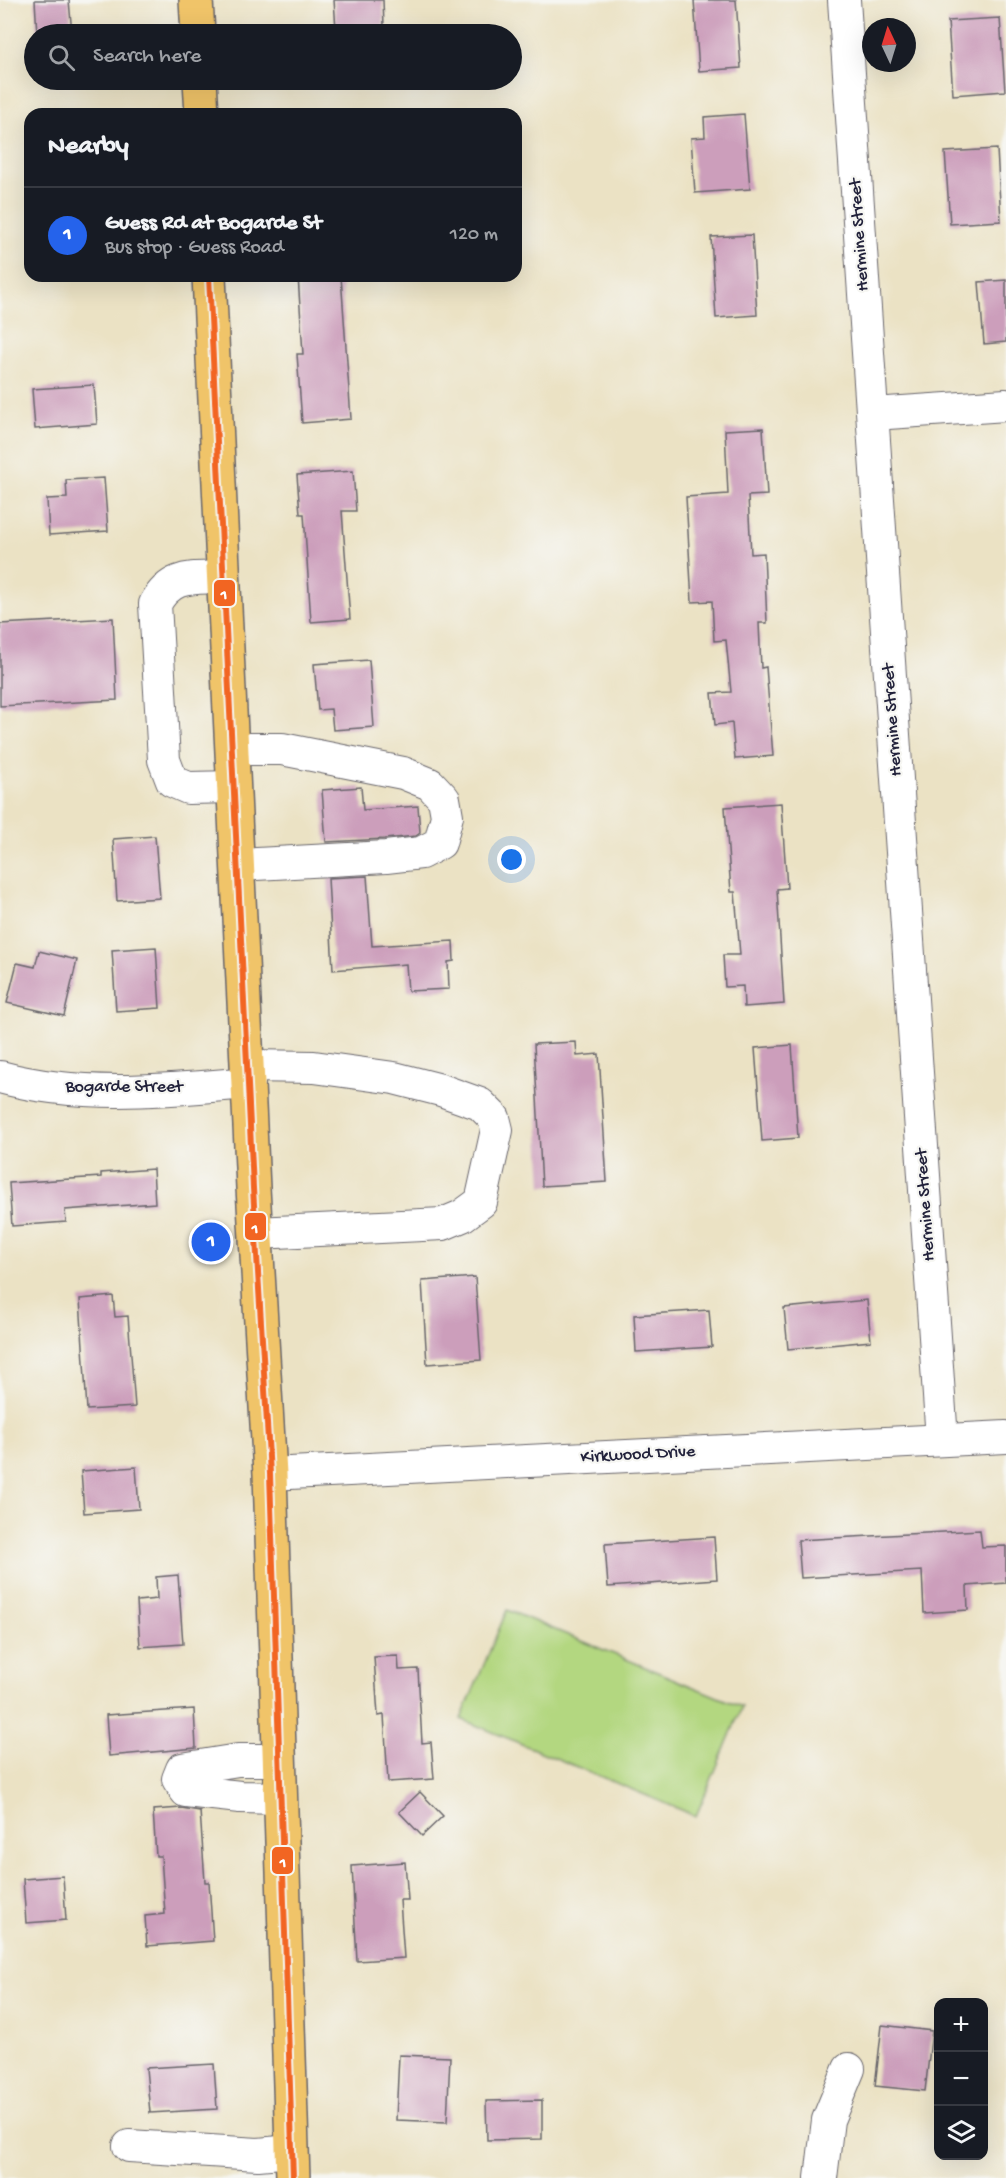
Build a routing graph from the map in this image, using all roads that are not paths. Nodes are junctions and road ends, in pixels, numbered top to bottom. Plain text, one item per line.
1 (196, 0) edge
2 (844, 0) edge
3 (197, 24) edge
4 (201, 90) edge
5 (202, 108) edge
6 (209, 282) edge
7 (1006, 405) edge
8 (873, 414) junction
9 (223, 577) junction
10 (232, 749) junction
11 (234, 787) junction
12 (238, 865) junction
13 (248, 1074) junction
14 (0, 1077) edge
15 (256, 1233) junction
16 (1006, 1437) edge
17 (942, 1440) junction
18 (270, 1474) junction
19 (279, 1760) junction
20 (280, 1798) junction
21 (849, 2069) dead end
22 (129, 2146) dead end
23 (293, 2165) edge
24 (821, 2178) edge

1 - 3 main road
2 - 8 street, Hermine Street
4 - 5 main road
6 - 9 main road
7 - 8 street
8 - 17 street, Hermine Street
9 - 10 main road
9 - 11 street
10 - 11 main road
10 - 12 street
11 - 12 main road
12 - 13 main road
13 - 14 street, Bogarde Street
13 - 15 main road
13 - 15 street, Bogarde Street
15 - 18 main road
16 - 17 street, Kirkwood Drive
17 - 18 street, Kirkwood Drive
18 - 19 main road
19 - 20 main road
19 - 20 street
20 - 23 main road
21 - 24 street
22 - 23 street

